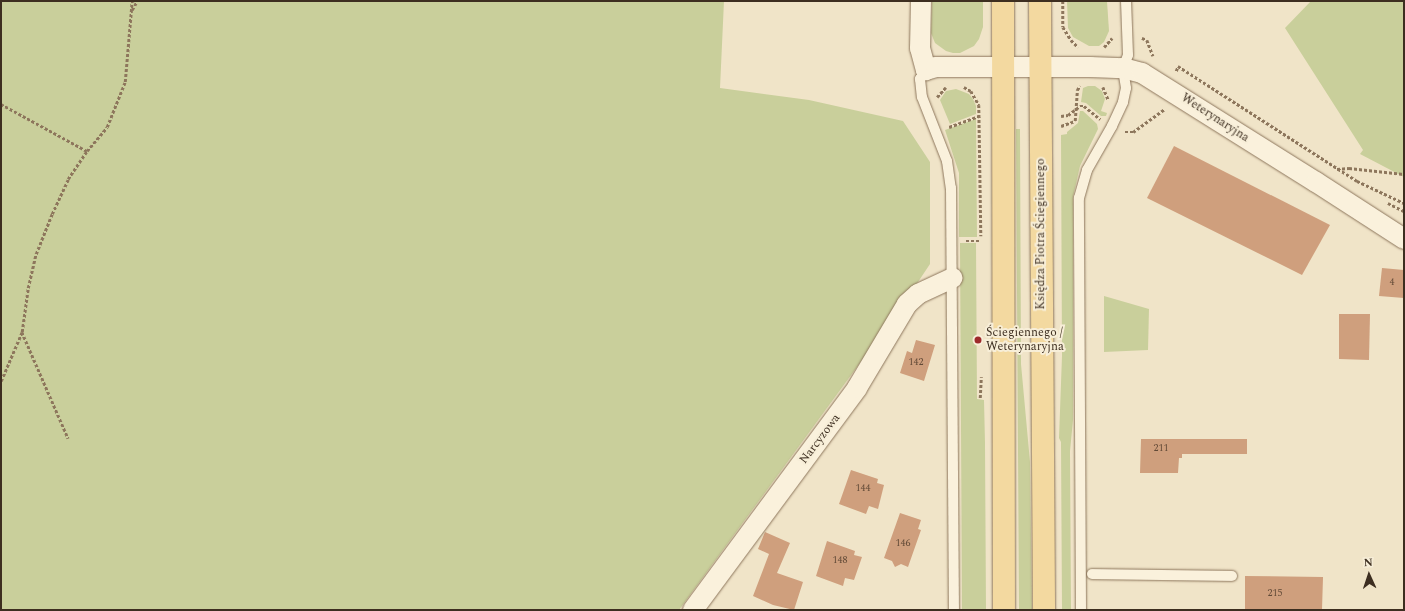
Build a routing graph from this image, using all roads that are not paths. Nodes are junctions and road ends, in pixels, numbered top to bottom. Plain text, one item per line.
1 (921, 1) edge
2 (1003, 1) edge
3 (1040, 1) edge
4 (1125, 3) edge
5 (1003, 67) junction
6 (1040, 67) junction
7 (1123, 68) junction
8 (926, 70) junction
9 (1404, 239) edge
10 (952, 278) junction
11 (1092, 574) dead end
12 (1232, 576) dead end
13 (693, 610) edge
14 (954, 610) edge
15 (1004, 610) edge
16 (1044, 610) edge
17 (1081, 610) edge

1 - 8 street
2 - 5 main road
3 - 6 main road, Księdza Piotra Ściegiennego
4 - 7 lane
5 - 6 street, Weterynaryjna
5 - 8 street, Weterynaryjna
5 - 15 main road
6 - 7 street, Weterynaryjna
6 - 16 main road, Księdza Piotra Ściegiennego
7 - 9 street, Weterynaryjna
7 - 17 lane
8 - 10 lane
10 - 13 street, Narcyzowa
10 - 14 lane
11 - 12 lane

